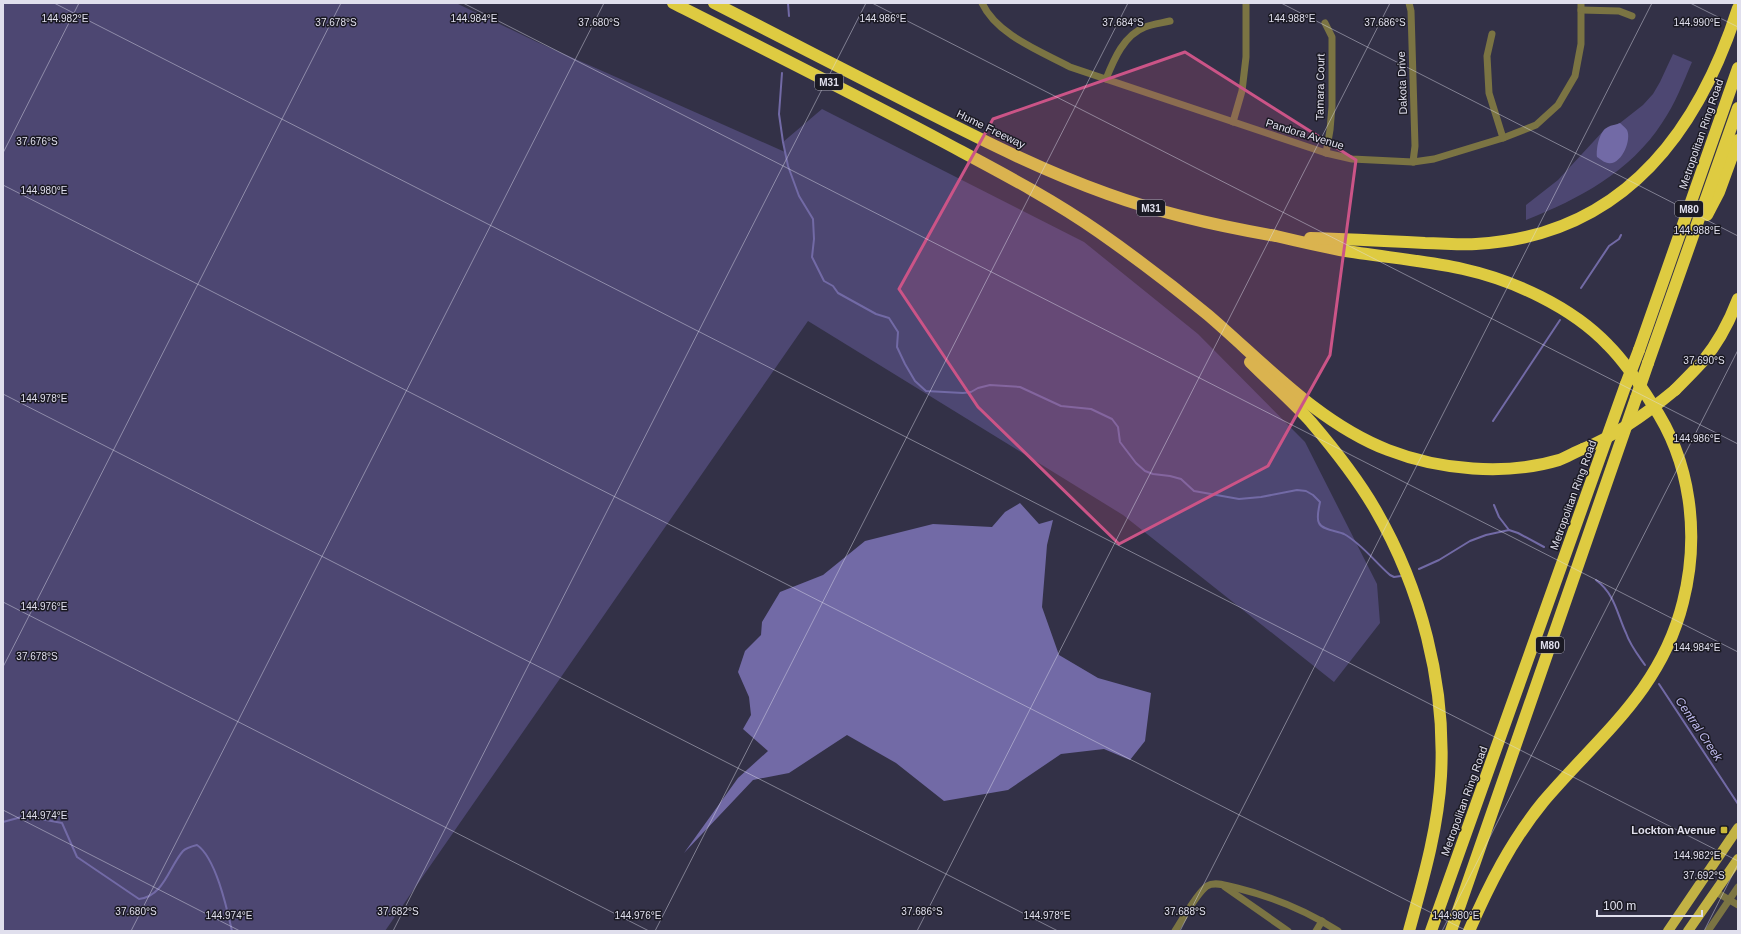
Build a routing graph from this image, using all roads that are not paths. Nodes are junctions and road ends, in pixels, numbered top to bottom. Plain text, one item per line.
1 (673, 3) edge
2 (714, 3) edge
3 (982, 3) edge
4 (1246, 3) edge
5 (1409, 3) edge
6 (1581, 6) edge
7 (1738, 8) edge
8 (1632, 16) dead end
9 (1170, 21) dead end
10 (1325, 23) dead end
11 (1492, 34) dead end
12 (1738, 68) edge
13 (1106, 79) junction
14 (1738, 108) edge
15 (1233, 122) junction
16 (1503, 138) junction
17 (1738, 140) edge
18 (1326, 154) junction
19 (1413, 162) junction
20 (1273, 236) junction
21 (1685, 258) junction
22 (1177, 291) junction
23 (1738, 298) edge
24 (1738, 828) edge
25 (1720, 855) junction
26 (1736, 862) edge
27 (1222, 885) junction
28 (1738, 887) edge
29 (1716, 892) junction
30 (1729, 900) junction
31 (1738, 905) edge
32 (1322, 921) junction
33 (1175, 931) edge
34 (1288, 931) edge
35 (1316, 931) edge
36 (1338, 931) edge
37 (1409, 931) edge
38 (1431, 931) edge
39 (1451, 931) edge
40 (1469, 931) edge
41 (1668, 931) edge
42 (1688, 931) edge
43 (1708, 931) edge

1 - 22 highway, M31
2 - 20 highway, Hume Freeway / M31
3 - 13 street, Pandora Avenue
4 - 15 street
5 - 19 street, Dakota Drive
6 - 8 street
6 - 16 street, Pandora Avenue
7 - 20 highway
9 - 13 street
10 - 18 street, Tamara Court
11 - 16 street
12 - 38 highway, Metropolitan Ring Road / M80, bridge
13 - 15 street, Pandora Avenue
14 - 21 highway, M80
15 - 18 street, Pandora Avenue
16 - 19 street, Pandora Avenue
17 - 21 highway
18 - 19 street, Pandora Avenue
20 - 40 highway
21 - 39 highway, M80, bridge
22 - 23 highway, bridge
22 - 37 highway
24 - 25 main road
25 - 26 main road
25 - 41 main road
26 - 29 main road
27 - 32 street
27 - 33 street
27 - 34 street
28 - 30 street
29 - 30 street
29 - 42 main road
30 - 31 street
30 - 43 street
32 - 35 street
32 - 36 street

